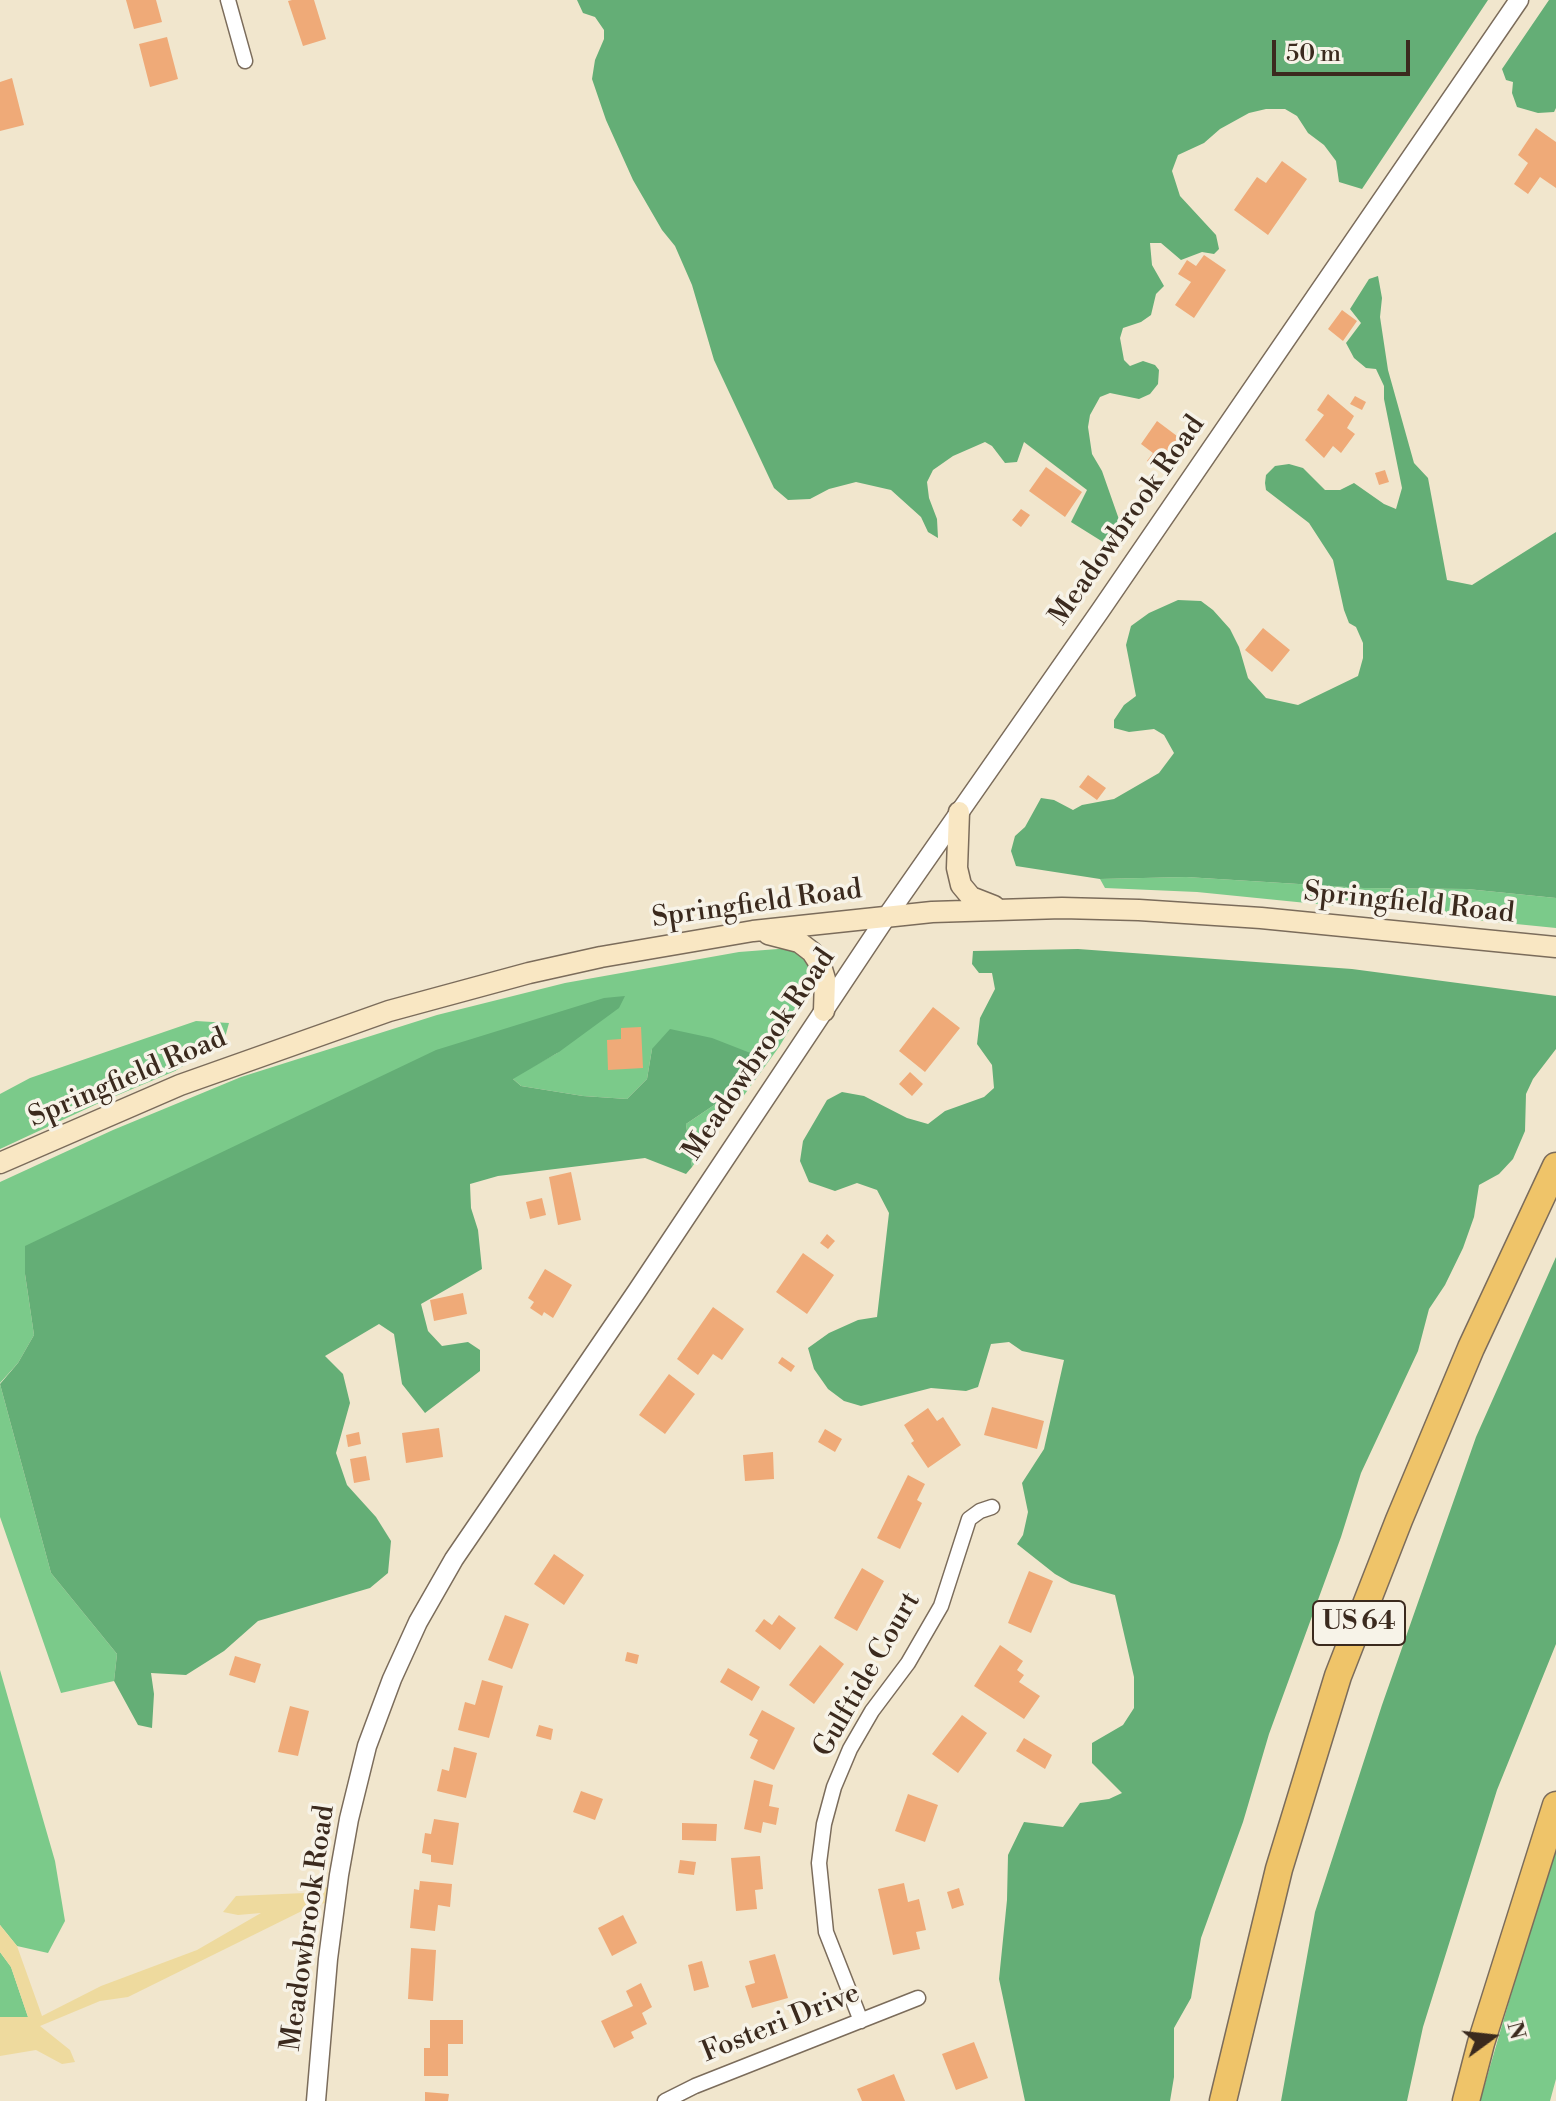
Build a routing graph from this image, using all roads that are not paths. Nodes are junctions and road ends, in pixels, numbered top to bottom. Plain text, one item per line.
1 (228, 0) edge
2 (1519, 0) edge
3 (245, 61) dead end
4 (959, 812) junction
5 (1010, 910) junction
6 (887, 916) junction
7 (753, 931) junction
8 (1556, 947) edge
9 (824, 1011) junction
10 (0, 1163) edge
11 (1556, 1166) edge
12 (992, 1507) dead end
13 (1556, 1805) edge
14 (918, 1998) dead end
15 (861, 2021) junction
16 (316, 2101) edge
17 (665, 2101) edge
18 (1223, 2101) edge
19 (1466, 2101) edge

1 - 3 street
2 - 4 street, Meadowbrook Road
4 - 5 main road
4 - 6 street, Meadowbrook Road
5 - 6 main road, Springfield Road
5 - 8 main road, Springfield Road
6 - 7 main road, Springfield Road
6 - 9 street, Meadowbrook Road
7 - 9 main road
7 - 10 main road, Springfield Road
9 - 16 street, Meadowbrook Road
11 - 18 highway, US 64
12 - 15 street, Gulftide Court
13 - 19 highway
14 - 15 street, Fosteri Drive
15 - 17 street, Fosteri Drive

